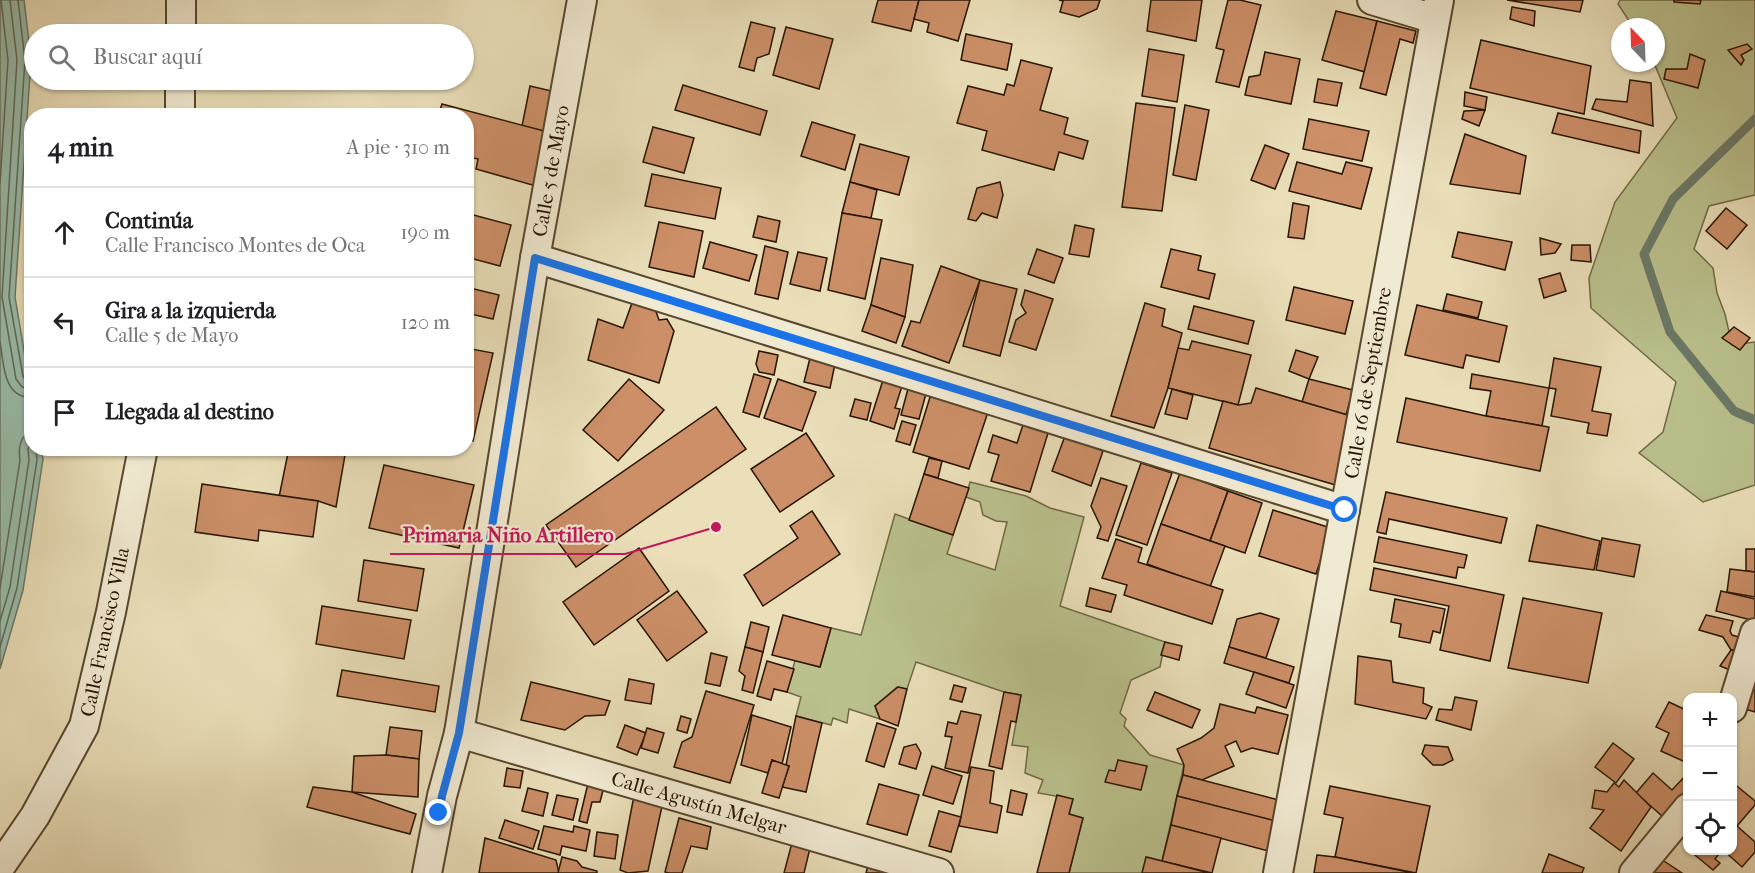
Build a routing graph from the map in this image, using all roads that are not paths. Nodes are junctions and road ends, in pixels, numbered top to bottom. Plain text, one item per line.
1 (181, 0) edge
2 (582, 0) edge
3 (1372, 0) edge
4 (1437, 9) edge
5 (181, 24) edge
6 (180, 90) edge
7 (180, 108) edge
8 (535, 258) junction
9 (141, 456) edge
10 (1345, 510) junction
11 (1755, 633) edge
12 (1737, 693) edge
13 (459, 733) junction
14 (1683, 814) edge
15 (0, 867) edge
16 (427, 873) edge
17 (939, 873) edge
18 (1278, 873) edge
19 (1634, 873) edge

1 - 5 street
2 - 8 street, Calle 5 de Mayo
3 - 4 street
4 - 10 street, Calle 16 de Septiembre
6 - 7 street
8 - 10 street
8 - 13 street, Calle 5 de Mayo
9 - 15 street, Calle Francisco Villa
10 - 18 street, Calle 16 de Septiembre
11 - 12 street
13 - 16 street, Calle 5 de Mayo
13 - 17 street, Calle Agustín Melgar
14 - 19 street

